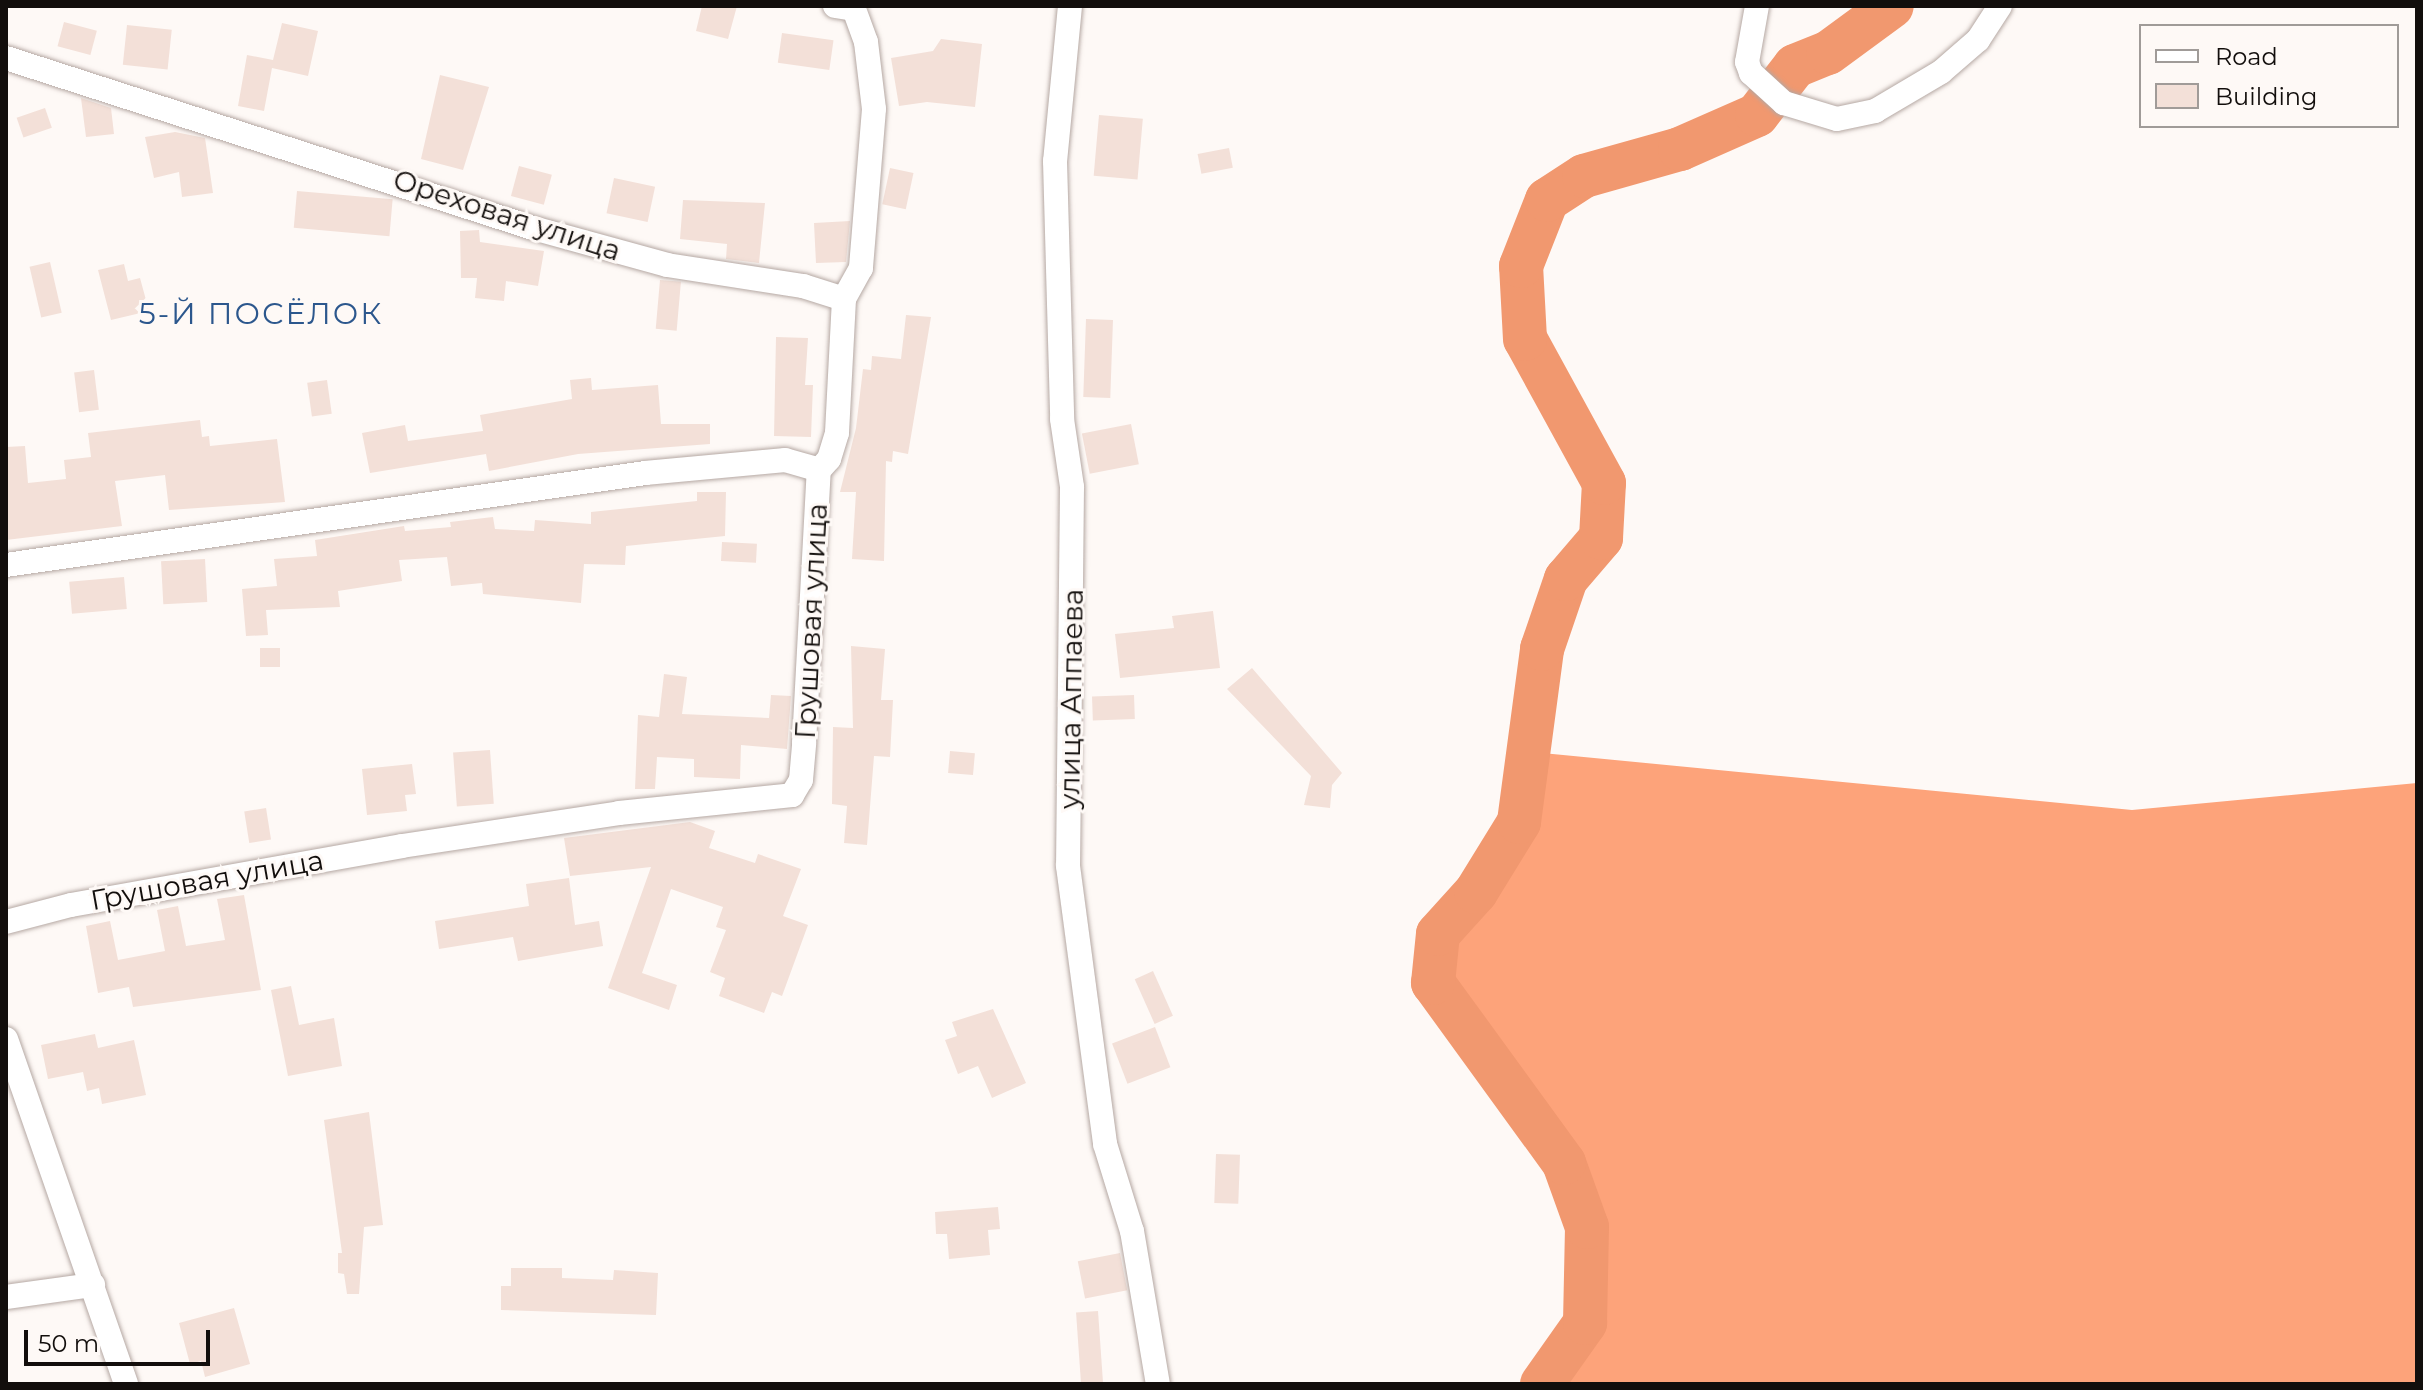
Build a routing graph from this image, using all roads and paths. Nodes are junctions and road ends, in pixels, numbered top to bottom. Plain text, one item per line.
1 (1070, 6) edge
2 (1757, 6) edge
3 (2000, 6) edge
4 (848, 7) edge
5 (6, 58) edge
6 (844, 299) junction
7 (819, 470) junction
8 (6, 565) edge
9 (6, 922) edge
10 (6, 1039) edge
11 (93, 1285) junction
12 (6, 1297) edge
13 (126, 1384) edge
14 (1158, 1384) edge

1 - 14 street, улица Аппаева
2 - 3 street
4 - 6 street
5 - 6 street, Ореховая улица
6 - 7 street
7 - 8 street, Грушовая улица
7 - 9 street, Грушовая улица
10 - 11 street
11 - 12 street
11 - 13 street

